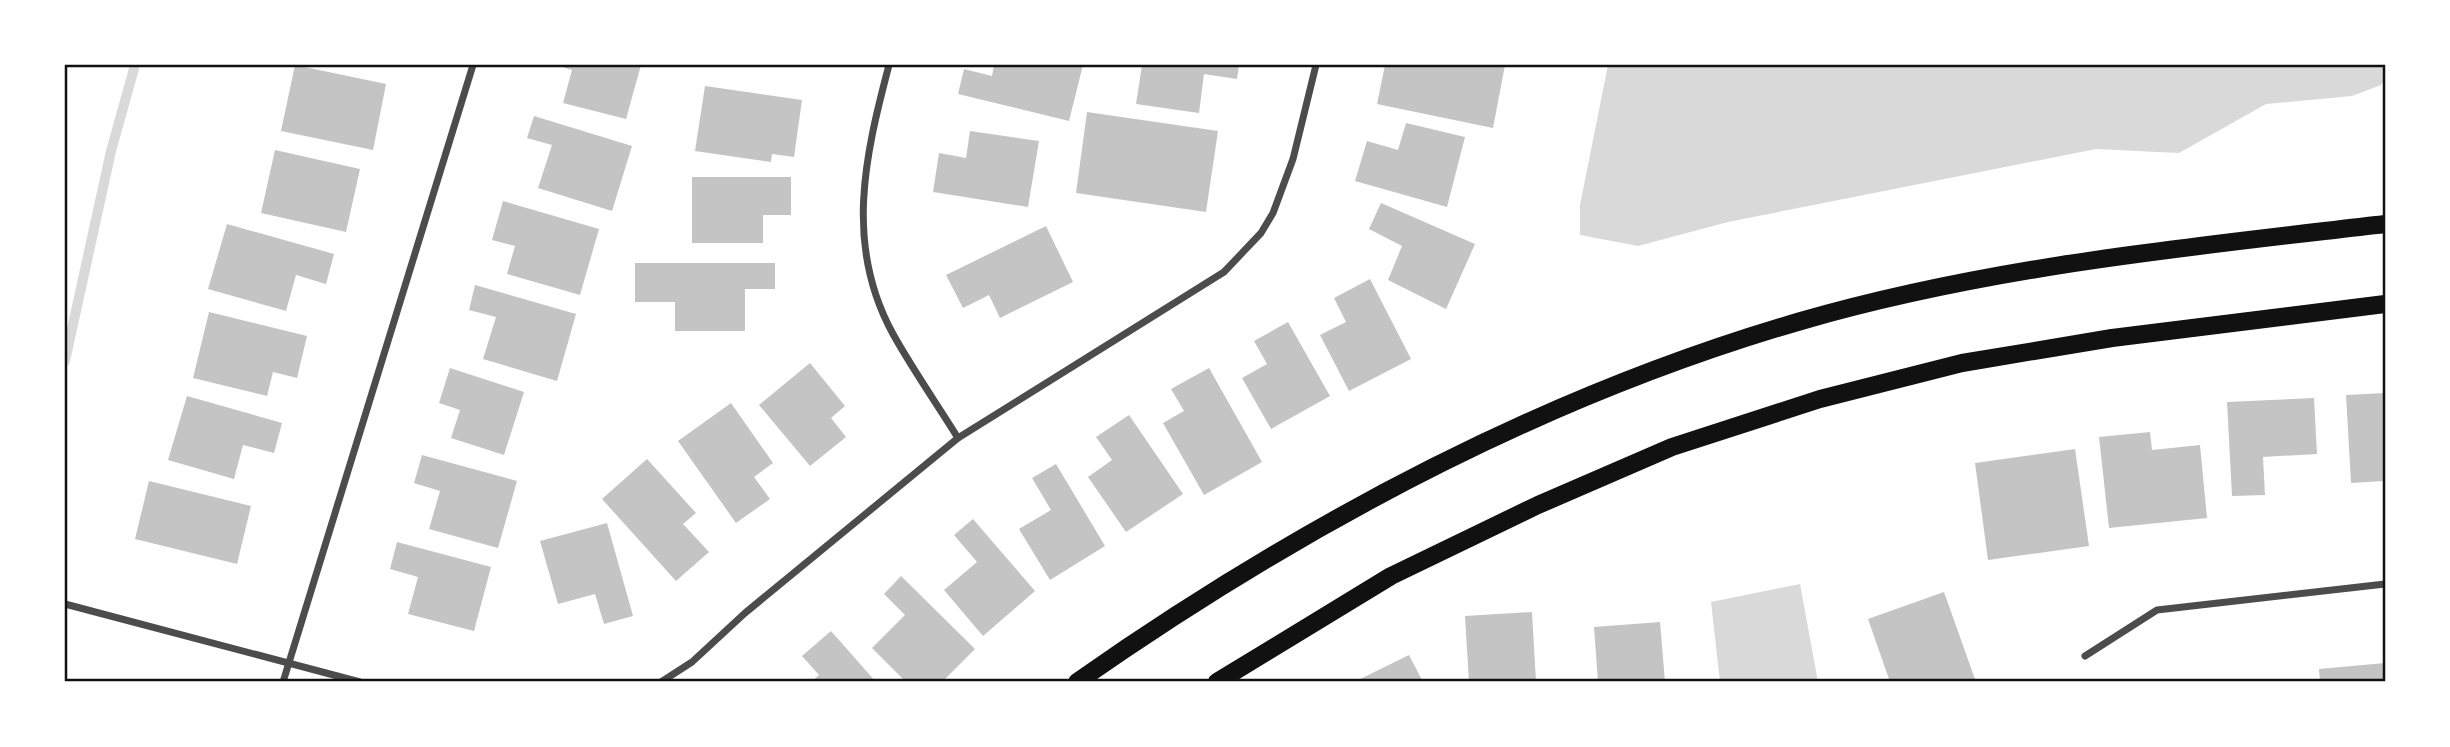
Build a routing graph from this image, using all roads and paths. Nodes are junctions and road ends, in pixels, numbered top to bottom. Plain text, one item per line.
1 (473, 65) edge
2 (889, 65) edge
3 (1316, 65) edge
4 (2385, 224) edge
5 (2385, 304) edge
6 (958, 438) junction
7 (2385, 584) edge
8 (65, 604) edge
9 (2085, 656) dead end
10 (287, 663) junction
11 (283, 682) edge
12 (360, 682) edge
13 (661, 682) edge
14 (1077, 682) edge
15 (1217, 682) edge

1 - 10 street
2 - 6 street
3 - 6 street
4 - 14 main road
5 - 15 main road
6 - 13 street
7 - 9 street
8 - 10 street
10 - 11 street
10 - 12 street

